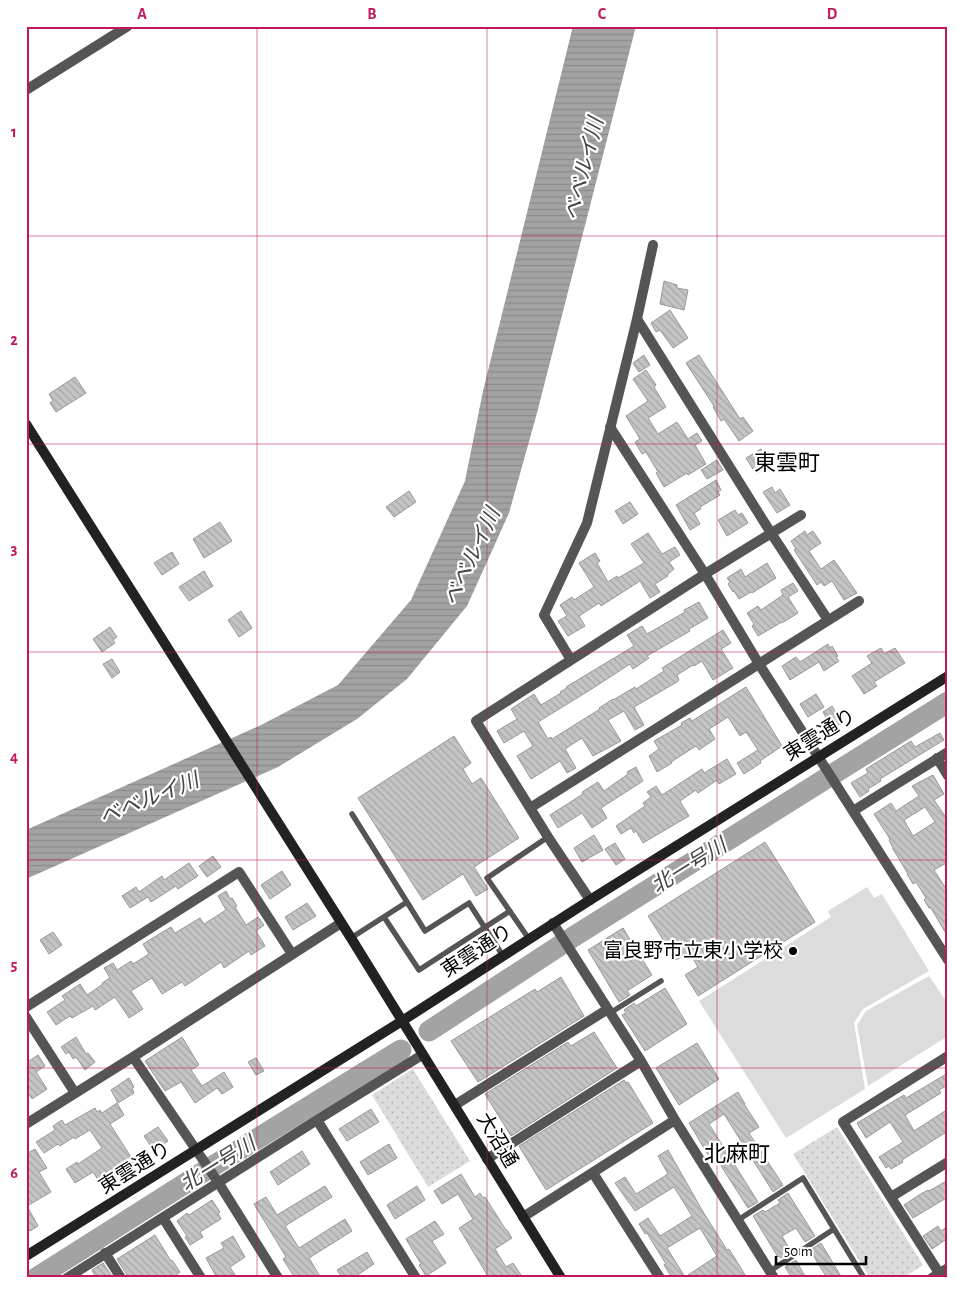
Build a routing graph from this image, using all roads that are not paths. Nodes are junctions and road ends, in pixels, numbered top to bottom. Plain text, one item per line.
1 (128, 26) edge
2 (26, 90) edge
3 (653, 245) dead end
4 (637, 319) junction
5 (26, 424) edge
6 (610, 427) junction
7 (802, 514) dead end
8 (771, 533) junction
9 (705, 574) junction
10 (859, 601) dead end
11 (828, 620) junction
12 (571, 660) junction
13 (759, 664) junction
14 (948, 676) edge
15 (948, 752) edge
16 (819, 757) junction
17 (937, 758) junction
18 (948, 776) edge
19 (530, 808) junction
20 (853, 811) junction
21 (352, 814) dead end
22 (548, 837) junction
23 (590, 900) junction
24 (406, 902) junction
25 (510, 911) junction
26 (384, 917) junction
27 (341, 923) junction
28 (553, 923) junction
29 (485, 927) junction
30 (351, 938) junction
31 (530, 939) junction
32 (292, 954) junction
33 (503, 956) junction
34 (947, 957) edge
35 (661, 981) dead end
36 (26, 1007) edge
37 (609, 1011) junction
38 (26, 1017) edge
39 (402, 1021) junction
40 (422, 1055) junction
41 (948, 1056) edge
42 (133, 1057) junction
43 (641, 1061) junction
44 (75, 1093) junction
45 (455, 1105) junction
46 (317, 1120) junction
47 (675, 1120) junction
48 (26, 1124) edge
49 (196, 1151) junction
50 (488, 1159) junction
51 (948, 1162) edge
52 (594, 1173) junction
53 (215, 1178) junction
54 (891, 1197) junction
55 (523, 1217) junction
56 (738, 1220) junction
57 (165, 1221) dead end
58 (834, 1230) junction
59 (105, 1253) junction
60 (26, 1256) edge
61 (940, 1273) edge
62 (772, 1274) edge
63 (66, 1278) edge
64 (121, 1278) edge
65 (201, 1278) edge
66 (278, 1278) edge
67 (416, 1278) edge
68 (561, 1278) edge
69 (660, 1278) edge
70 (864, 1278) edge

1 - 2 street
3 - 4 street
4 - 6 street
4 - 8 street
5 - 27 street, 大沼通
6 - 9 street
6 - 12 street
7 - 8 street
8 - 9 street
8 - 11 street
9 - 12 street
9 - 13 street
10 - 11 street
11 - 13 street
12 - 19 street
13 - 16 street
13 - 19 street
14 - 16 street, 東雲通り
15 - 17 street
16 - 20 street
16 - 23 street, 東雲通り
17 - 18 street
17 - 20 street
19 - 22 street
20 - 34 street
21 - 24 lane
22 - 23 street
22 - 25 lane
23 - 28 street, 東雲通り
24 - 26 lane
24 - 29 lane
25 - 29 lane
25 - 31 lane
26 - 29 lane
26 - 30 lane
27 - 30 street, 大沼通
27 - 32 street
28 - 31 street, 東雲通り
28 - 37 street
29 - 33 lane
30 - 39 street, 大沼通
31 - 33 street, 東雲通り
32 - 36 street
32 - 42 street
33 - 39 street, 東雲通り
35 - 37 lane
37 - 43 street
37 - 45 street
38 - 44 street
39 - 40 street, 大沼通
39 - 49 street, 東雲通り
40 - 45 street, 大沼通
40 - 46 street
41 - 54 street
42 - 44 street
42 - 49 street
43 - 47 street
43 - 50 street
44 - 48 street
45 - 50 street, 大沼通
46 - 53 street
46 - 67 street
47 - 52 street
47 - 56 street
49 - 53 street
49 - 60 street, 東雲通り
50 - 55 street, 大沼通
51 - 54 street
52 - 55 street
52 - 69 street
53 - 59 street
53 - 66 street
54 - 61 street
55 - 68 street, 大沼通
56 - 58 lane
56 - 62 street
57 - 65 street
58 - 62 lane
58 - 70 lane
59 - 63 street
59 - 64 street

